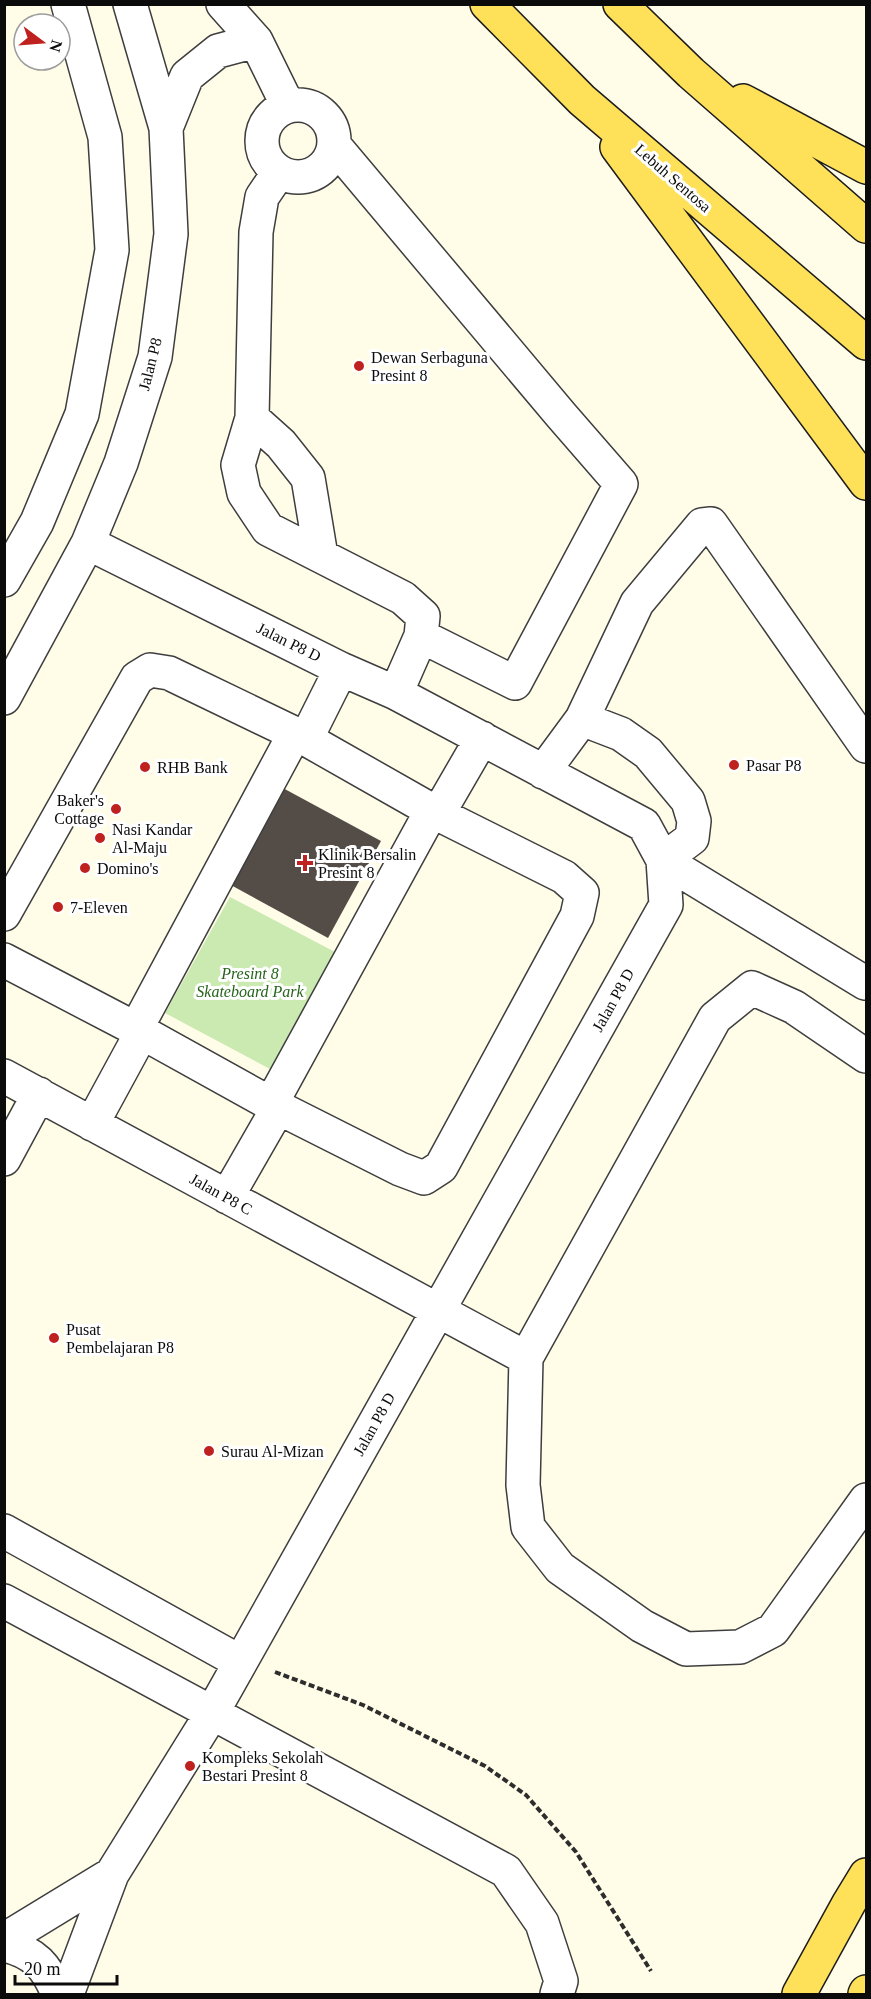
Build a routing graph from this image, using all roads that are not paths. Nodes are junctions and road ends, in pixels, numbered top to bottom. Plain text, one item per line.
1 (68, 4) edge
2 (130, 4) edge
3 (223, 4) edge
4 (487, 4) edge
5 (620, 4) edge
6 (256, 41) junction
7 (691, 73) junction
8 (582, 100) junction
9 (288, 106) junction
10 (166, 128) junction
11 (334, 145) junction
12 (867, 167) edge
13 (279, 172) junction
14 (867, 226) edge
15 (867, 344) edge
16 (252, 418) junction
17 (867, 483) edge
18 (88, 543) junction
19 (321, 556) junction
20 (4, 580) edge
21 (421, 636) junction
22 (342, 669) junction
23 (396, 693) junction
24 (4, 698) edge
25 (582, 718) junction
26 (300, 736) junction
27 (482, 738) junction
28 (867, 746) edge
29 (543, 772) junction
30 (435, 812) junction
31 (663, 860) junction
32 (4, 914) edge
33 (4, 960) edge
34 (867, 981) edge
35 (139, 1031) junction
36 (867, 1056) edge
37 (4, 1076) edge
38 (39, 1094) junction
39 (274, 1106) junction
40 (92, 1124) junction
41 (4, 1159) edge
42 (227, 1197) junction
43 (438, 1312) junction
44 (526, 1358) junction
45 (867, 1500) edge
46 (4, 1532) edge
47 (4, 1601) edge
48 (240, 1662) junction
49 (212, 1713) junction
50 (112, 1874) junction
51 (867, 1875) edge
52 (4, 1940) edge
53 (4, 1945) edge
54 (58, 1995) edge
55 (67, 1995) edge
56 (557, 1995) edge
57 (799, 1995) edge

1 - 20 street
2 - 10 street, Jalan P8
3 - 6 street
4 - 8 main road, Lebuh Sentosa
5 - 7 main road
6 - 9 street
6 - 10 street
7 - 12 main road
7 - 14 main road
8 - 15 main road, Lebuh Sentosa
8 - 17 main road
9 - 11 street
9 - 13 street
10 - 18 street, Jalan P8
11 - 13 street
11 - 21 street
13 - 16 street
16 - 19 street
16 - 19 street
18 - 22 street, Jalan P8 D
18 - 24 street, Jalan P8
19 - 21 street
21 - 23 street
22 - 23 street, Jalan P8 D
22 - 26 street
23 - 27 street, Jalan P8 D
25 - 28 street
25 - 29 street
25 - 31 street
26 - 30 street
26 - 32 street
26 - 35 street
27 - 29 street, Jalan P8 D
27 - 30 street
29 - 31 street, Jalan P8 D
30 - 39 street
30 - 39 street
31 - 34 street
31 - 43 street, Jalan P8 D
33 - 35 street
35 - 39 street
35 - 40 street
36 - 44 street
37 - 38 street, Jalan P8 C
38 - 40 street, Jalan P8 C
38 - 41 street
39 - 42 street
40 - 42 street, Jalan P8 C
42 - 43 street, Jalan P8 C
43 - 44 street, Jalan P8 C
43 - 48 street, Jalan P8 D
44 - 45 street
46 - 48 street
47 - 49 street
48 - 49 street, Jalan P8 D
49 - 50 street, Jalan P8 D
49 - 56 street
50 - 52 street
50 - 55 street, Jalan P8 D
51 - 57 main road
53 - 54 street

